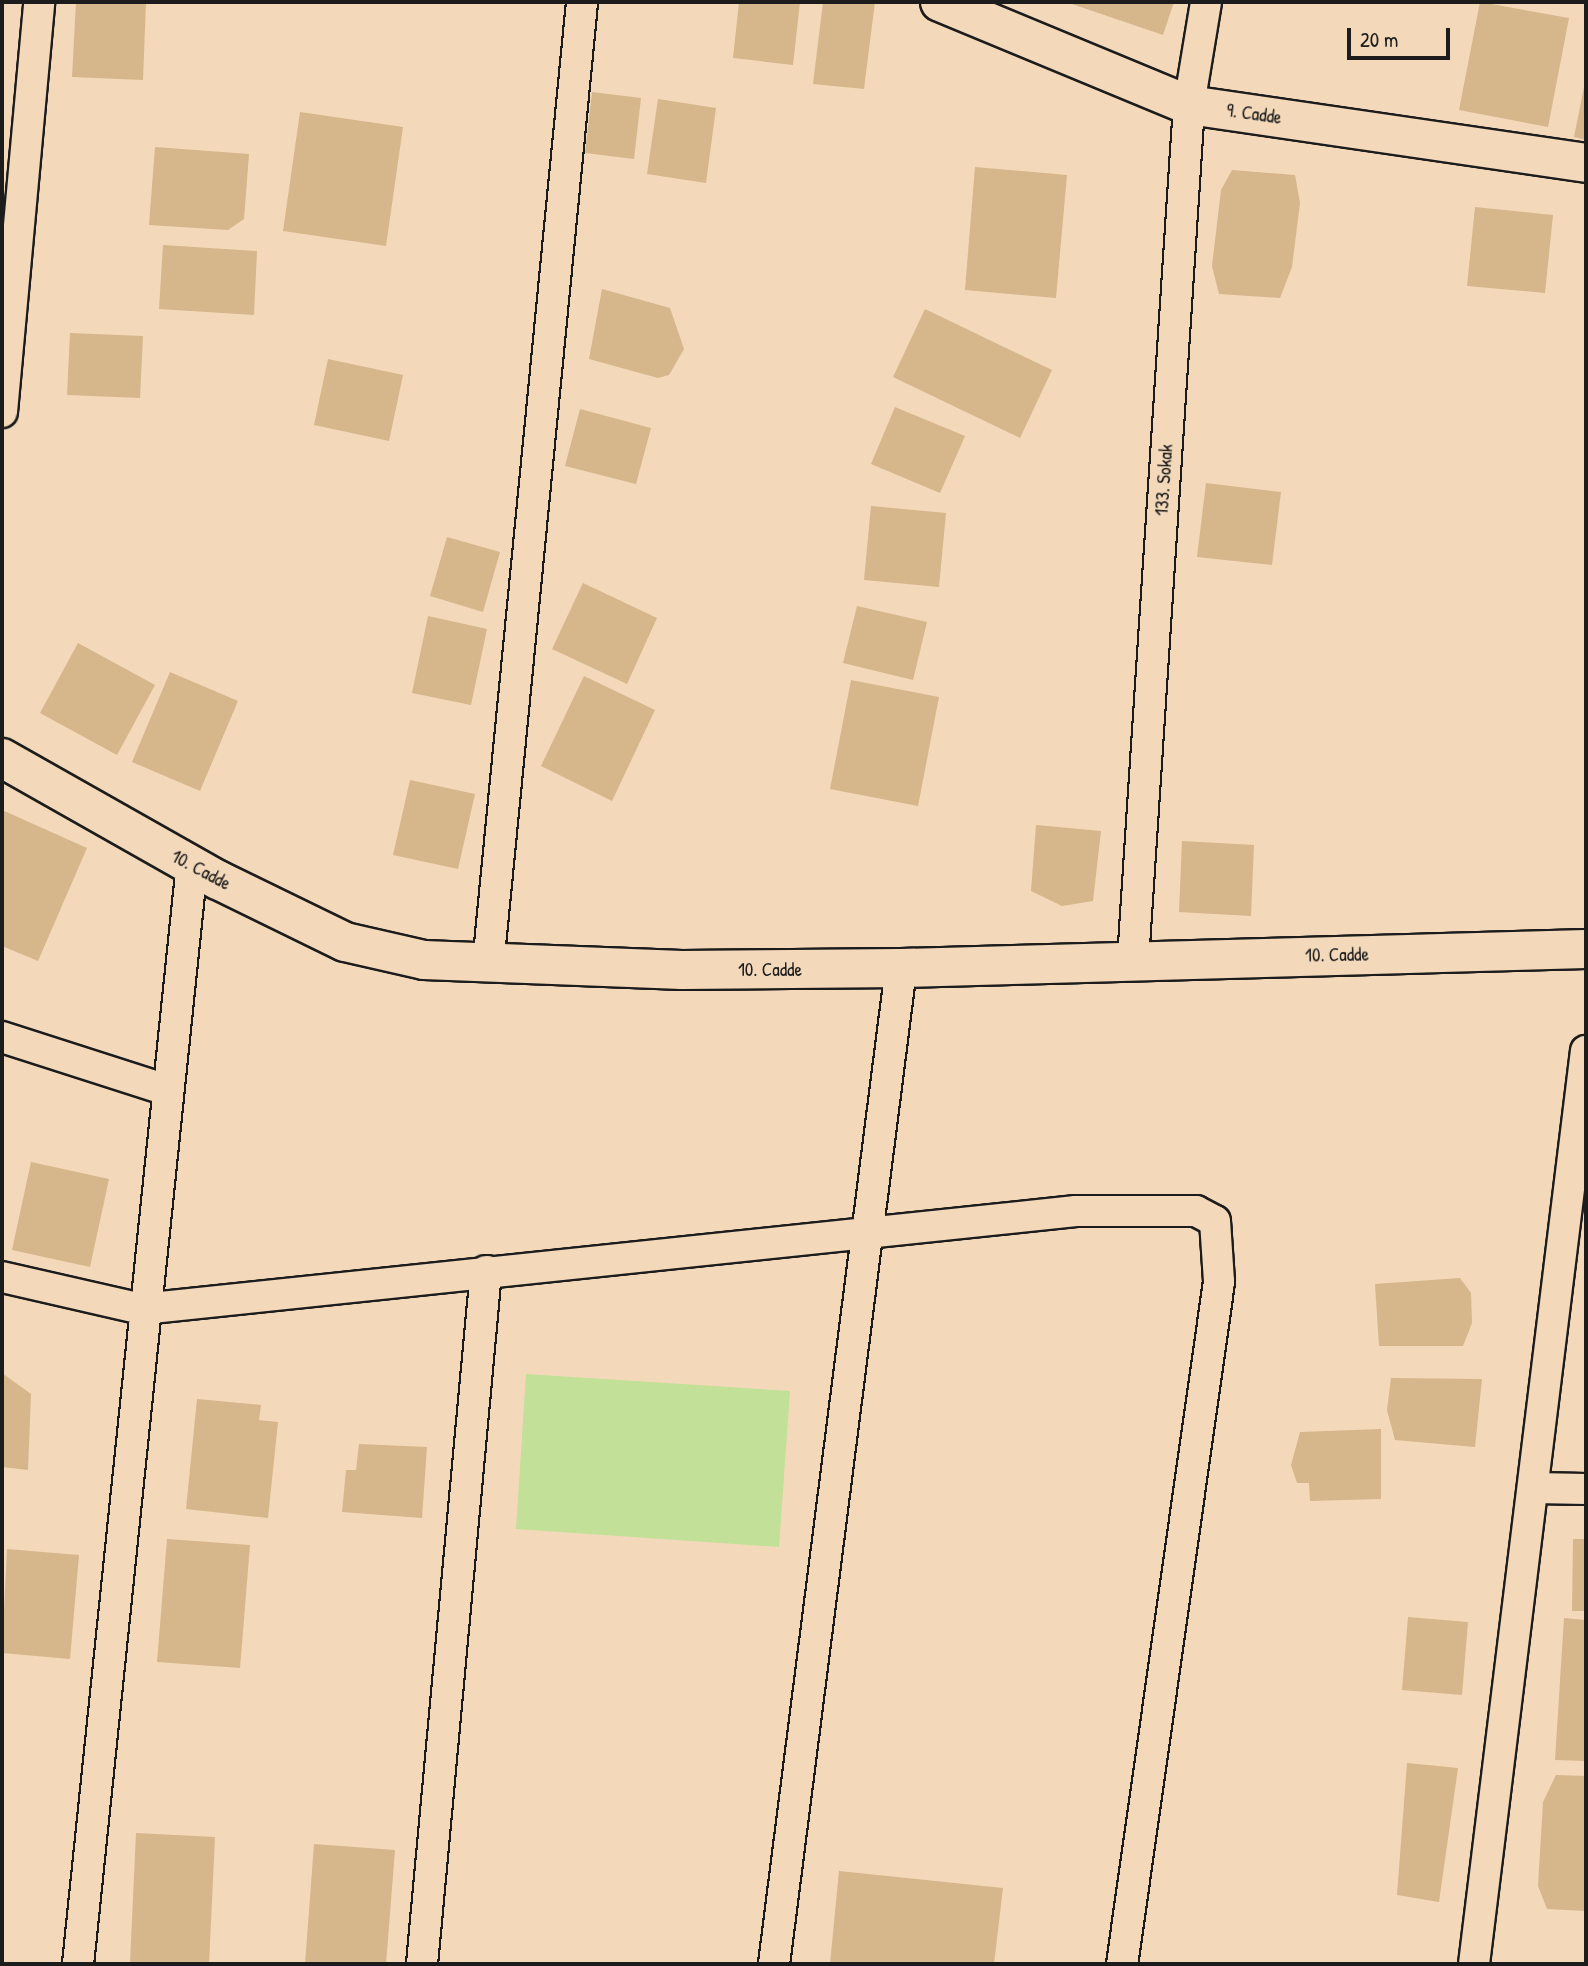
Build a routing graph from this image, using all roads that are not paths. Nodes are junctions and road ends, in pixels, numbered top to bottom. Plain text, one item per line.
1 (39, 2) edge
2 (582, 2) edge
3 (940, 2) edge
4 (1206, 2) edge
5 (1189, 105) junction
6 (1586, 163) edge
7 (2, 412) edge
8 (2, 758) edge
9 (192, 865) junction
10 (1586, 948) edge
11 (1133, 960) junction
12 (488, 965) junction
13 (901, 968) junction
14 (2, 1037) edge
15 (1586, 1051) edge
16 (167, 1090) junction
17 (1584, 1092) edge
18 (872, 1228) junction
19 (486, 1271) junction
20 (2, 1277) edge
21 (142, 1309) junction
22 (1535, 1489) junction
23 (1586, 1489) edge
24 (78, 1964) edge
25 (422, 1964) edge
26 (774, 1964) edge
27 (1122, 1964) edge
28 (1475, 1964) edge

1 - 7 street
2 - 12 street
3 - 5 street, 9. Cadde
4 - 5 street, 133. Sokak
5 - 6 street, 9. Cadde
5 - 11 street, 133. Sokak
8 - 9 street, 10. Cadde
9 - 12 street, 10. Cadde
9 - 16 street
10 - 11 street, 10. Cadde
11 - 13 street, 10. Cadde
12 - 13 street, 10. Cadde
13 - 18 street
14 - 16 street
15 - 17 street
16 - 21 street
17 - 22 street
18 - 19 street
18 - 26 street
18 - 27 street
19 - 21 street
19 - 25 street
20 - 21 street
21 - 24 street
22 - 23 street
22 - 28 street

